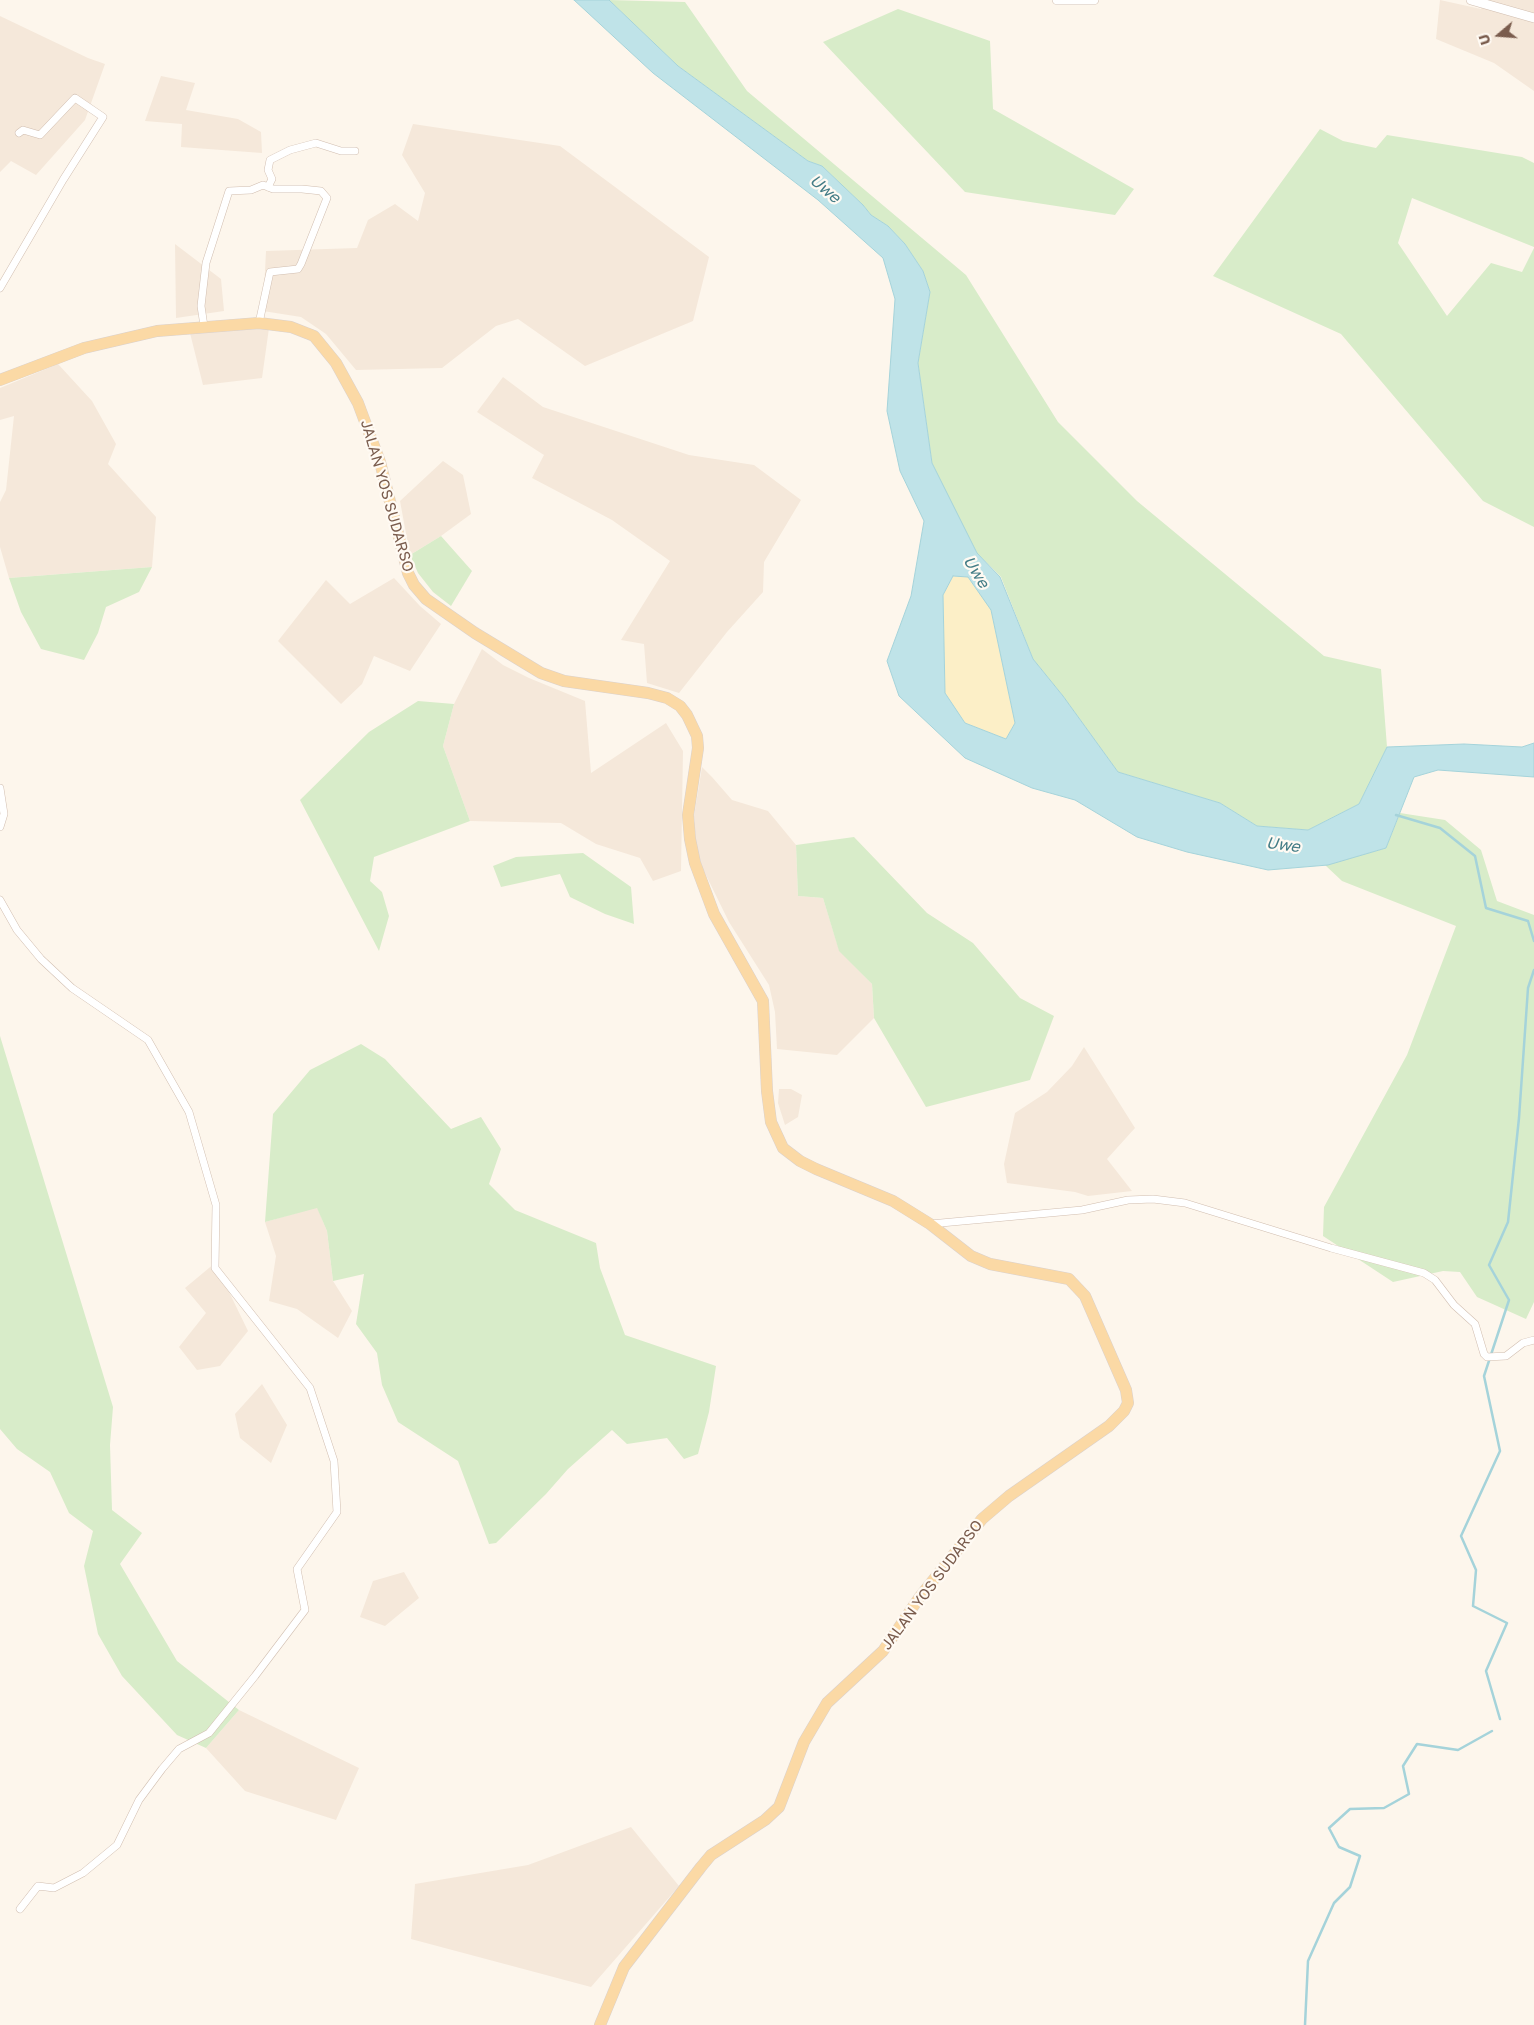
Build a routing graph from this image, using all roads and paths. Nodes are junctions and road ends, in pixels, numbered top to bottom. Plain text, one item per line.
1 (1057, 0) edge
2 (1094, 0) edge
3 (1471, 0) edge
4 (1534, 18) edge
5 (20, 132) dead end
6 (355, 151) dead end
7 (268, 187) junction
8 (0, 288) edge
9 (259, 323) junction
10 (204, 326) junction
11 (0, 380) edge
12 (0, 788) edge
13 (0, 827) edge
14 (0, 900) edge
15 (930, 1224) junction
16 (1534, 1340) edge
17 (20, 1909) dead end
18 (600, 2025) edge

1 - 2 street
3 - 4 street
5 - 8 street
6 - 7 street
7 - 9 street
7 - 10 street
9 - 10 main road, JALAN YOS SUDARSO
9 - 15 main road, JALAN YOS SUDARSO
10 - 11 main road, JALAN YOS SUDARSO
12 - 13 street
14 - 17 street
15 - 16 street
15 - 18 main road, JALAN YOS SUDARSO

